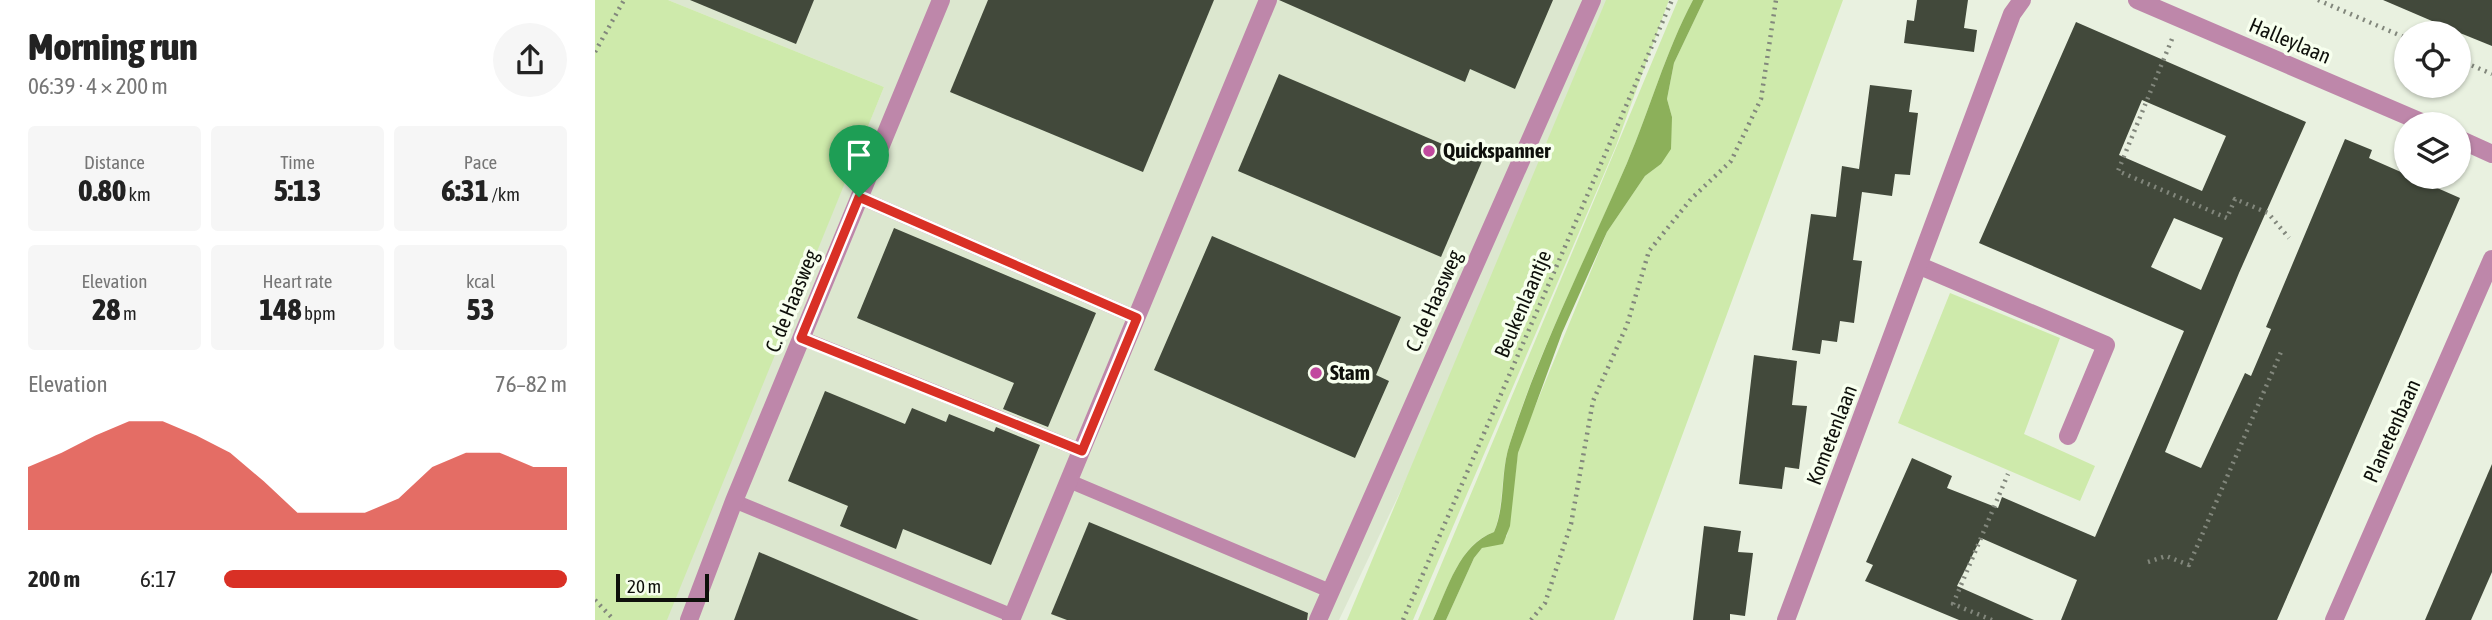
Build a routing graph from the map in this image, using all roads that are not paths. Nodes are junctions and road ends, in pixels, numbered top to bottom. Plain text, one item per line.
1 (941, 0) edge
2 (1268, 0) edge
3 (1592, 0) edge
4 (2022, 0) edge
5 (2140, 1) edge
6 (2398, 112) edge
7 (2471, 144) edge
8 (2492, 154) edge
9 (859, 197) junction
10 (2492, 259) edge
11 (1920, 266) junction
12 (2486, 290) edge
13 (1137, 318) junction
14 (801, 338) junction
15 (2068, 436) dead end
16 (1082, 451) junction
17 (1069, 481) junction
18 (734, 501) junction
19 (1330, 590) junction
20 (1012, 618) edge
21 (689, 620) edge
22 (1318, 620) edge
23 (1786, 620) edge
24 (2334, 620) edge

1 - 9 street, C. de Haasweg
2 - 13 street
3 - 19 street, C. de Haasweg
4 - 11 street, Kometenlaan
5 - 6 street, Halleylaan
7 - 8 street
9 - 13 lane
9 - 14 street, C. de Haasweg
10 - 12 street, Planetenbaan
11 - 15 street
11 - 23 street, Kometenlaan
12 - 24 street, Planetenbaan
13 - 16 street
14 - 16 lane
14 - 18 street, C. de Haasweg
16 - 17 street
17 - 19 lane
17 - 20 street
18 - 20 lane
18 - 21 street, C. de Haasweg
19 - 22 street, C. de Haasweg

